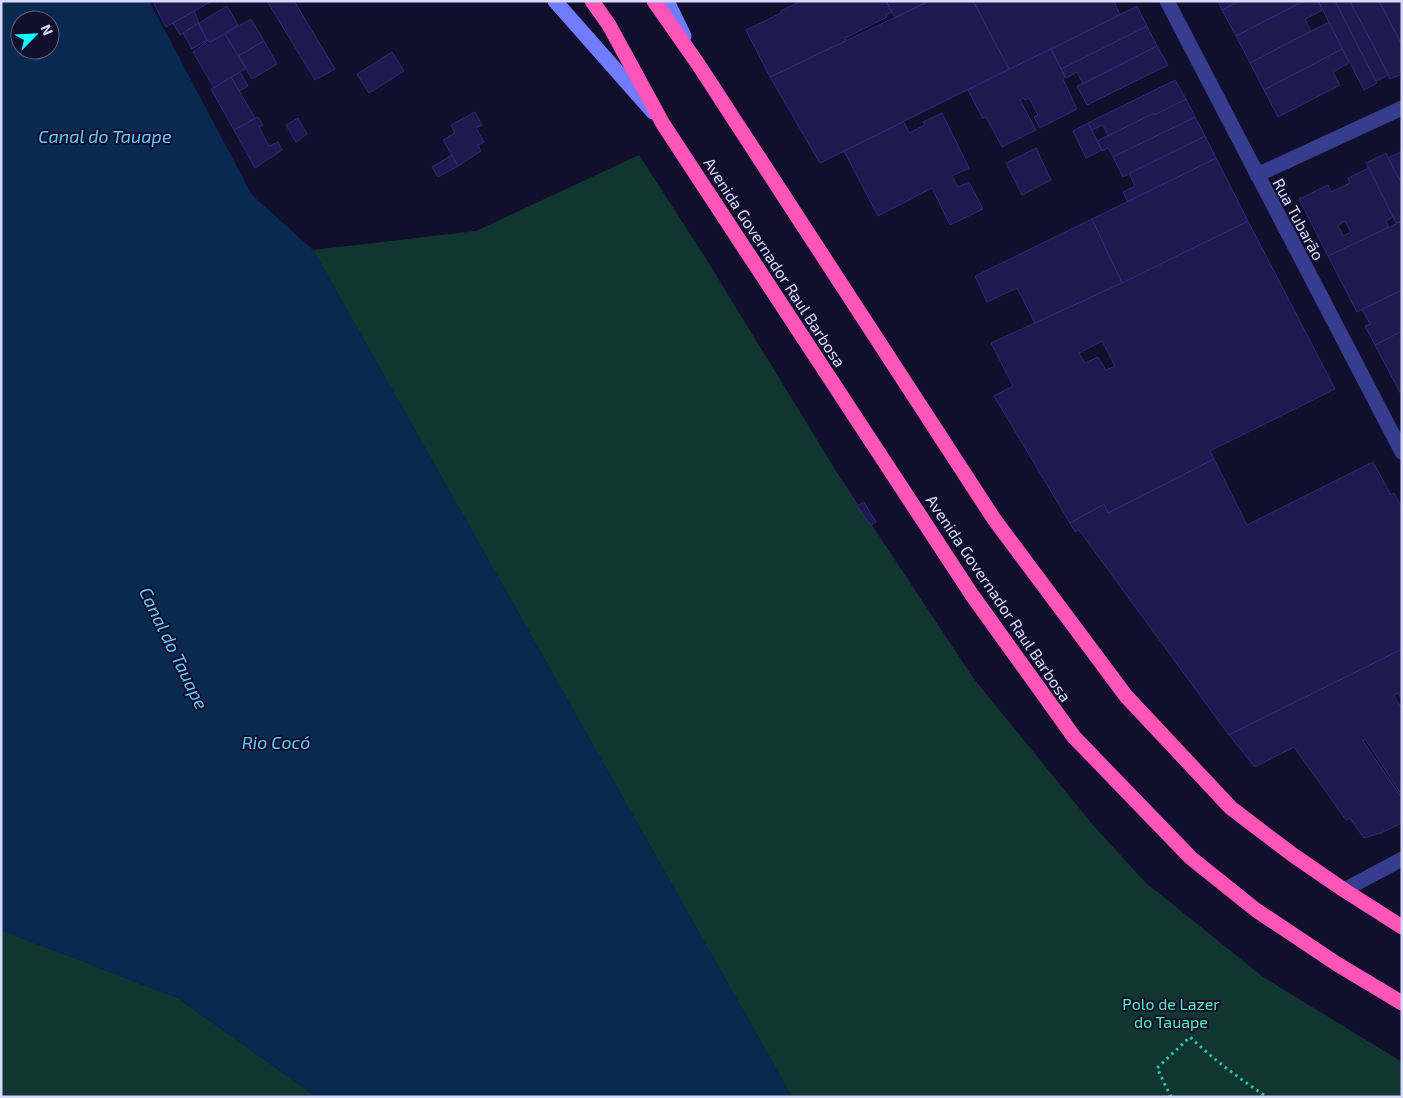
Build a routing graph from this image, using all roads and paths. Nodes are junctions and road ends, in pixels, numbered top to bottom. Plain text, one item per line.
1 (554, 1) edge
2 (592, 1) edge
3 (654, 1) edge
4 (667, 1) edge
5 (1167, 1) edge
6 (698, 64) junction
7 (1402, 108) edge
8 (663, 124) junction
9 (1257, 175) junction
10 (1402, 452) edge
11 (1402, 859) edge
12 (1344, 890) junction
13 (1402, 927) edge
14 (1402, 1003) edge
15 (1171, 1097) edge
16 (1267, 1097) edge

1 - 8 main road, Avenida Governador Raul Barbosa
2 - 8 highway, Avenida Governador Raul Barbosa
3 - 6 highway
4 - 6 main road
5 - 9 street, Rua Tubarão
6 - 12 highway
7 - 9 street
8 - 14 highway, Avenida Governador Raul Barbosa
9 - 10 street, Rua Tubarão
11 - 12 street
12 - 13 highway
15 - 16 path

